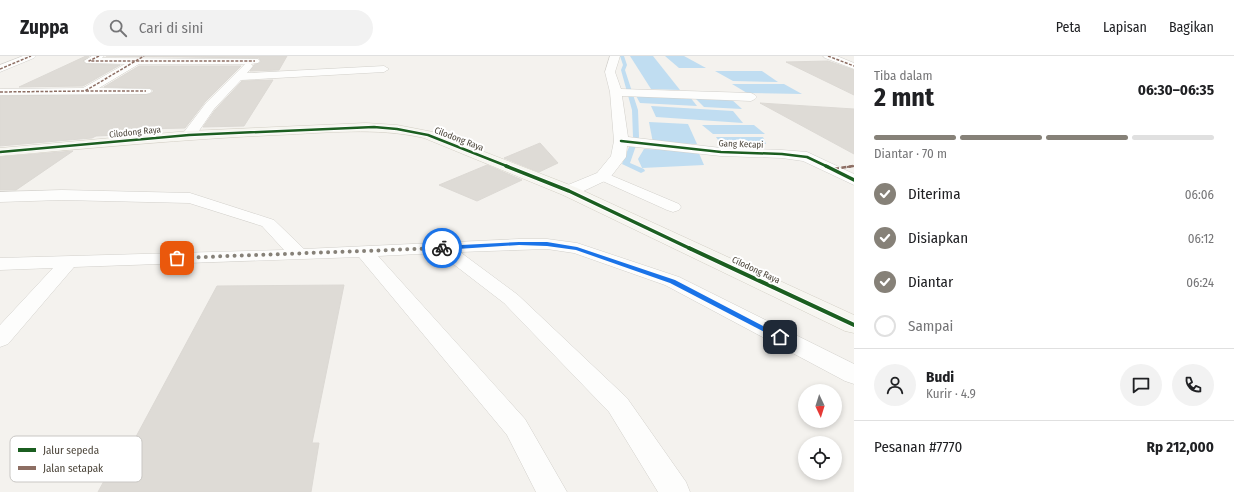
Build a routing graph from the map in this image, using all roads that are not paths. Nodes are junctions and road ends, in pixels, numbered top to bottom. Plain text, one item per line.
1 (31, 56) edge
2 (99, 56) edge
3 (616, 56) edge
4 (828, 56) edge
5 (140, 59) edge
6 (260, 59) edge
7 (854, 66) edge
8 (0, 69) edge
9 (384, 69) dead end
10 (237, 77) junction
11 (85, 91) junction
12 (146, 91) dead end
13 (0, 92) edge
14 (625, 93) junction
15 (751, 97) dead end
16 (189, 135) junction
17 (624, 141) junction
18 (0, 152) edge
19 (854, 166) edge
20 (831, 169) junction
21 (603, 176) junction
22 (854, 180) edge
23 (569, 191) junction
24 (0, 197) edge
25 (673, 206) dead end
26 (443, 248) junction
27 (364, 252) junction
28 (299, 255) junction
29 (69, 262) junction
30 (0, 264) edge
31 (854, 325) edge
32 (0, 339) edge
33 (854, 375) edge
34 (552, 492) edge
35 (675, 492) edge

1 - 8 street
2 - 5 street
3 - 14 street
4 - 7 street
5 - 6 street
5 - 11 street
6 - 10 street
9 - 10 street
10 - 16 street
11 - 12 street
11 - 13 street
14 - 15 street
14 - 17 street
16 - 18 street, Cilodong Raya
16 - 23 street, Cilodong Raya
17 - 20 street, Gang Kecapi
17 - 21 street
19 - 20 street
20 - 22 street, Gang Kecapi
21 - 23 street
21 - 25 lane
23 - 31 street, Cilodong Raya
24 - 28 lane
26 - 27 lane
26 - 33 lane
26 - 35 lane
27 - 28 lane
27 - 34 lane
28 - 29 lane
29 - 30 lane
29 - 32 lane

